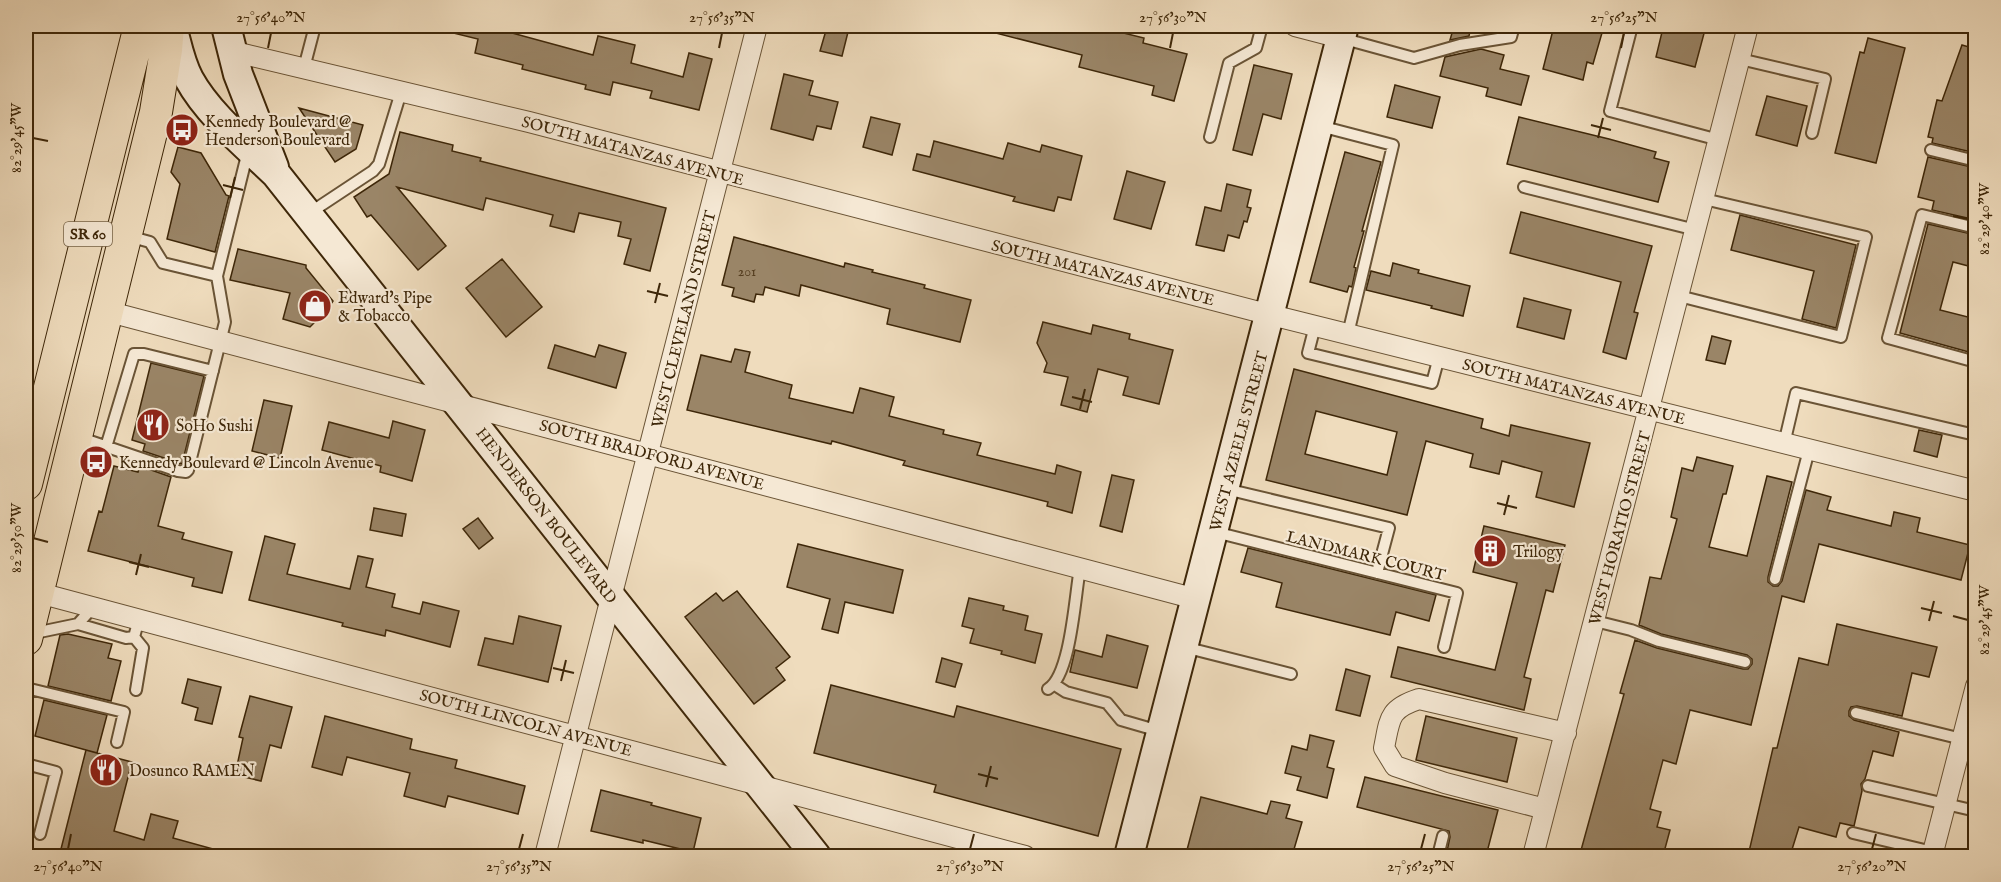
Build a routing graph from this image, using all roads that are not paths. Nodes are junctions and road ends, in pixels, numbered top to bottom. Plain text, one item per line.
1 (140, 26) edge
2 (170, 26) edge
3 (315, 26) edge
4 (757, 26) edge
5 (1262, 26) edge
6 (1295, 26) edge
7 (1514, 26) edge
8 (1632, 26) edge
9 (1748, 26) edge
10 (1343, 32) edge
11 (229, 38) edge
12 (1740, 59) junction
13 (304, 68) junction
14 (401, 92) junction
15 (1319, 126) junction
16 (1812, 133) dead end
17 (1210, 137) dead end
18 (1719, 140) junction
19 (249, 148) junction
20 (1931, 150) dead end
21 (1976, 161) edge
22 (720, 173) junction
23 (276, 174) junction
24 (1524, 187) dead end
25 (1704, 199) junction
26 (308, 214) junction
27 (1976, 228) edge
28 (1696, 230) junction
29 (125, 236) junction
30 (217, 276) junction
31 (1679, 296) junction
32 (106, 311) junction
33 (1271, 315) junction
34 (1315, 326) junction
35 (1348, 334) junction
36 (221, 340) junction
37 (1439, 357) junction
38 (1976, 362) edge
39 (213, 370) junction
40 (458, 402) junction
41 (1650, 410) junction
42 (1971, 434) dead end
43 (75, 436) junction
44 (1785, 444) junction
45 (106, 447) junction
46 (1809, 450) junction
47 (649, 453) junction
48 (26, 484) edge
49 (1226, 489) junction
50 (1976, 491) edge
51 (1214, 532) junction
52 (1080, 568) junction
53 (1377, 573) junction
54 (1775, 579) dead end
55 (31, 590) edge
56 (612, 597) junction
57 (1196, 599) junction
58 (93, 607) junction
59 (1595, 621) junction
60 (78, 624) junction
61 (133, 631) junction
62 (26, 637) edge
63 (1184, 647) junction
64 (1444, 647) dead end
65 (1745, 662) dead end
66 (1291, 674) dead end
67 (1976, 686) edge
68 (27, 689) edge
69 (136, 690) dead end
70 (26, 702) edge
71 (1856, 712) dead end
72 (1161, 731) junction
73 (1566, 733) junction
74 (576, 735) junction
75 (1962, 739) junction
76 (117, 742) dead end
77 (26, 764) edge
78 (1868, 786) dead end
79 (762, 787) junction
80 (1945, 803) junction
81 (1545, 809) junction
82 (1976, 811) edge
83 (1853, 833) dead end
84 (40, 834) dead end
85 (1443, 836) dead end
86 (1932, 854) edge
87 (545, 856) edge
88 (816, 856) edge
89 (1025, 856) edge
90 (1129, 856) edge
91 (1438, 856) edge
92 (1533, 856) edge

1 - 48 main road, SR 60
2 - 19 main road, HENDERSON BOULEVARD
2 - 29 main road, SR 60
3 - 13 lane
4 - 22 street, WEST CLEVELAND STREET
5 - 17 lane
6 - 10 street
7 - 10 lane
8 - 18 lane
9 - 12 street, WEST HORATIO STREET
10 - 15 main road, WEST AZEELE STREET
11 - 13 street, SOUTH MATANZAS AVENUE
11 - 23 main road, HENDERSON BOULEVARD
12 - 16 lane
12 - 18 street, WEST HORATIO STREET
13 - 14 street, SOUTH MATANZAS AVENUE
14 - 22 street, SOUTH MATANZAS AVENUE
14 - 26 lane
15 - 33 main road, WEST AZEELE STREET
15 - 35 lane
18 - 25 street, WEST HORATIO STREET
19 - 23 main road, HENDERSON BOULEVARD
19 - 30 lane
20 - 21 lane
22 - 33 street, SOUTH MATANZAS AVENUE
22 - 47 street, WEST CLEVELAND STREET
23 - 26 main road, HENDERSON BOULEVARD
24 - 28 lane
25 - 28 street, WEST HORATIO STREET
25 - 31 lane
26 - 40 main road, HENDERSON BOULEVARD
27 - 38 lane
28 - 31 street, WEST HORATIO STREET
29 - 30 lane
29 - 32 main road, SR 60
30 - 36 lane
31 - 41 street, WEST HORATIO STREET
32 - 36 street, SOUTH BRADFORD AVENUE
32 - 43 main road, SR 60
33 - 34 street, SOUTH MATANZAS AVENUE
33 - 49 main road, WEST AZEELE STREET
34 - 35 street, SOUTH MATANZAS AVENUE
34 - 37 lane
35 - 37 street, SOUTH MATANZAS AVENUE
36 - 39 lane
36 - 40 street, SOUTH BRADFORD AVENUE
37 - 41 street, SOUTH MATANZAS AVENUE
39 - 45 lane
39 - 45 lane
40 - 47 street, SOUTH BRADFORD AVENUE
40 - 56 main road, HENDERSON BOULEVARD
41 - 44 street, SOUTH MATANZAS AVENUE
41 - 59 street, WEST HORATIO STREET
42 - 44 lane
43 - 45 lane
43 - 55 main road, SR 60
44 - 46 street, SOUTH MATANZAS AVENUE
46 - 50 street, SOUTH MATANZAS AVENUE
46 - 54 lane
47 - 52 street, SOUTH BRADFORD AVENUE
47 - 56 street, WEST CLEVELAND STREET
49 - 51 main road, WEST AZEELE STREET
49 - 53 lane
51 - 53 lane, LANDMARK COURT
51 - 57 main road, WEST AZEELE STREET
52 - 57 street, SOUTH BRADFORD AVENUE
52 - 72 lane
53 - 64 lane, LANDMARK COURT
55 - 58 street, SOUTH LINCOLN AVENUE
55 - 62 main road, SR 60
56 - 74 street, WEST CLEVELAND STREET
56 - 79 main road, HENDERSON BOULEVARD
57 - 63 main road, WEST AZEELE STREET
58 - 60 lane
58 - 61 street, SOUTH LINCOLN AVENUE
59 - 65 lane
59 - 73 street, WEST HORATIO STREET
60 - 61 lane
60 - 62 lane
61 - 69 lane
61 - 74 street, SOUTH LINCOLN AVENUE
63 - 66 lane
63 - 72 main road, WEST AZEELE STREET
67 - 75 street
68 - 70 lane
68 - 76 lane
71 - 75 lane
72 - 90 main road, WEST AZEELE STREET
73 - 81 street, WEST HORATIO STREET
73 - 81 street
74 - 79 street, SOUTH LINCOLN AVENUE
74 - 87 street, WEST CLEVELAND STREET
75 - 80 street
77 - 84 lane
78 - 80 lane
79 - 88 main road, HENDERSON BOULEVARD
79 - 89 street, SOUTH LINCOLN AVENUE
80 - 82 lane
80 - 86 street
81 - 92 street, WEST HORATIO STREET
83 - 86 lane
85 - 91 lane

